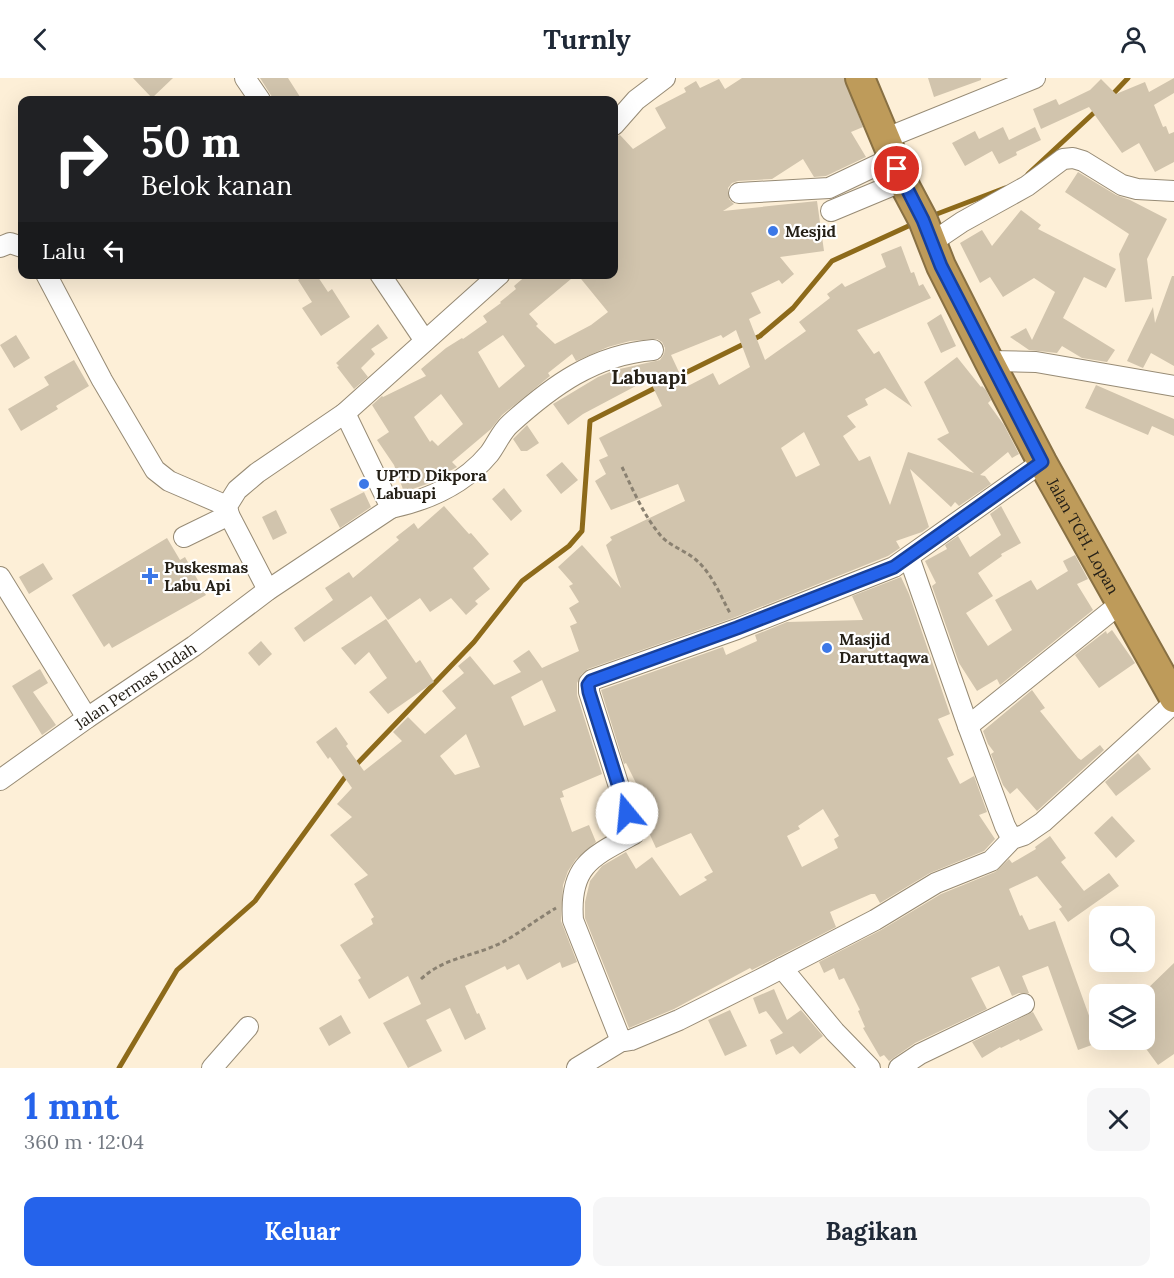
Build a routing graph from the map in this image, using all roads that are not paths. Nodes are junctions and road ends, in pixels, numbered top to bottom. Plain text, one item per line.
1 (245, 78) edge
2 (665, 78) edge
3 (860, 78) edge
4 (1035, 78) edge
5 (257, 96) edge
6 (618, 120) edge
7 (896, 166) junction
8 (1174, 191) edge
9 (739, 194) dead end
10 (831, 211) dead end
11 (927, 231) junction
12 (18, 246) edge
13 (0, 247) edge
14 (49, 279) edge
15 (383, 279) edge
16 (494, 279) edge
17 (425, 341) junction
18 (653, 350) dead end
19 (989, 361) junction
20 (1174, 386) edge
21 (345, 412) junction
22 (1042, 462) junction
23 (391, 508) junction
24 (228, 511) junction
25 (184, 537) dead end
26 (909, 557) junction
27 (0, 577) edge
28 (268, 590) junction
29 (1121, 603) junction
30 (1174, 698) edge
31 (1174, 703) edge
32 (87, 718) junction
33 (968, 726) junction
34 (0, 780) edge
35 (1012, 839) junction
36 (782, 968) junction
37 (1024, 1004) dead end
38 (248, 1027) dead end
39 (624, 1040) junction
40 (212, 1068) edge
41 (577, 1068) edge
42 (870, 1068) edge
43 (899, 1068) edge

1 - 5 street
2 - 6 street
3 - 7 highway, Jalan TGH. Lopan
4 - 7 street
7 - 9 street
7 - 10 street
7 - 11 highway, Jalan TGH. Lopan
8 - 11 street
11 - 19 highway, Jalan TGH. Lopan
12 - 13 street
14 - 24 street
15 - 17 street
16 - 17 street
17 - 21 street
18 - 23 street
19 - 20 street
19 - 22 highway, Jalan TGH. Lopan
21 - 23 street
21 - 24 street
22 - 26 street
22 - 29 highway, Jalan TGH. Lopan
23 - 28 street, Jalan Permas Indah
24 - 25 street
24 - 28 street
26 - 33 street
26 - 39 street
27 - 32 street
28 - 32 street, Jalan Permas Indah
29 - 30 highway, Jalan TGH. Lopan
29 - 33 street
31 - 35 street
32 - 34 street, Jalan Permas Indah
33 - 35 street
35 - 36 street
36 - 39 street
36 - 42 street
37 - 43 street
38 - 40 street
39 - 41 street

